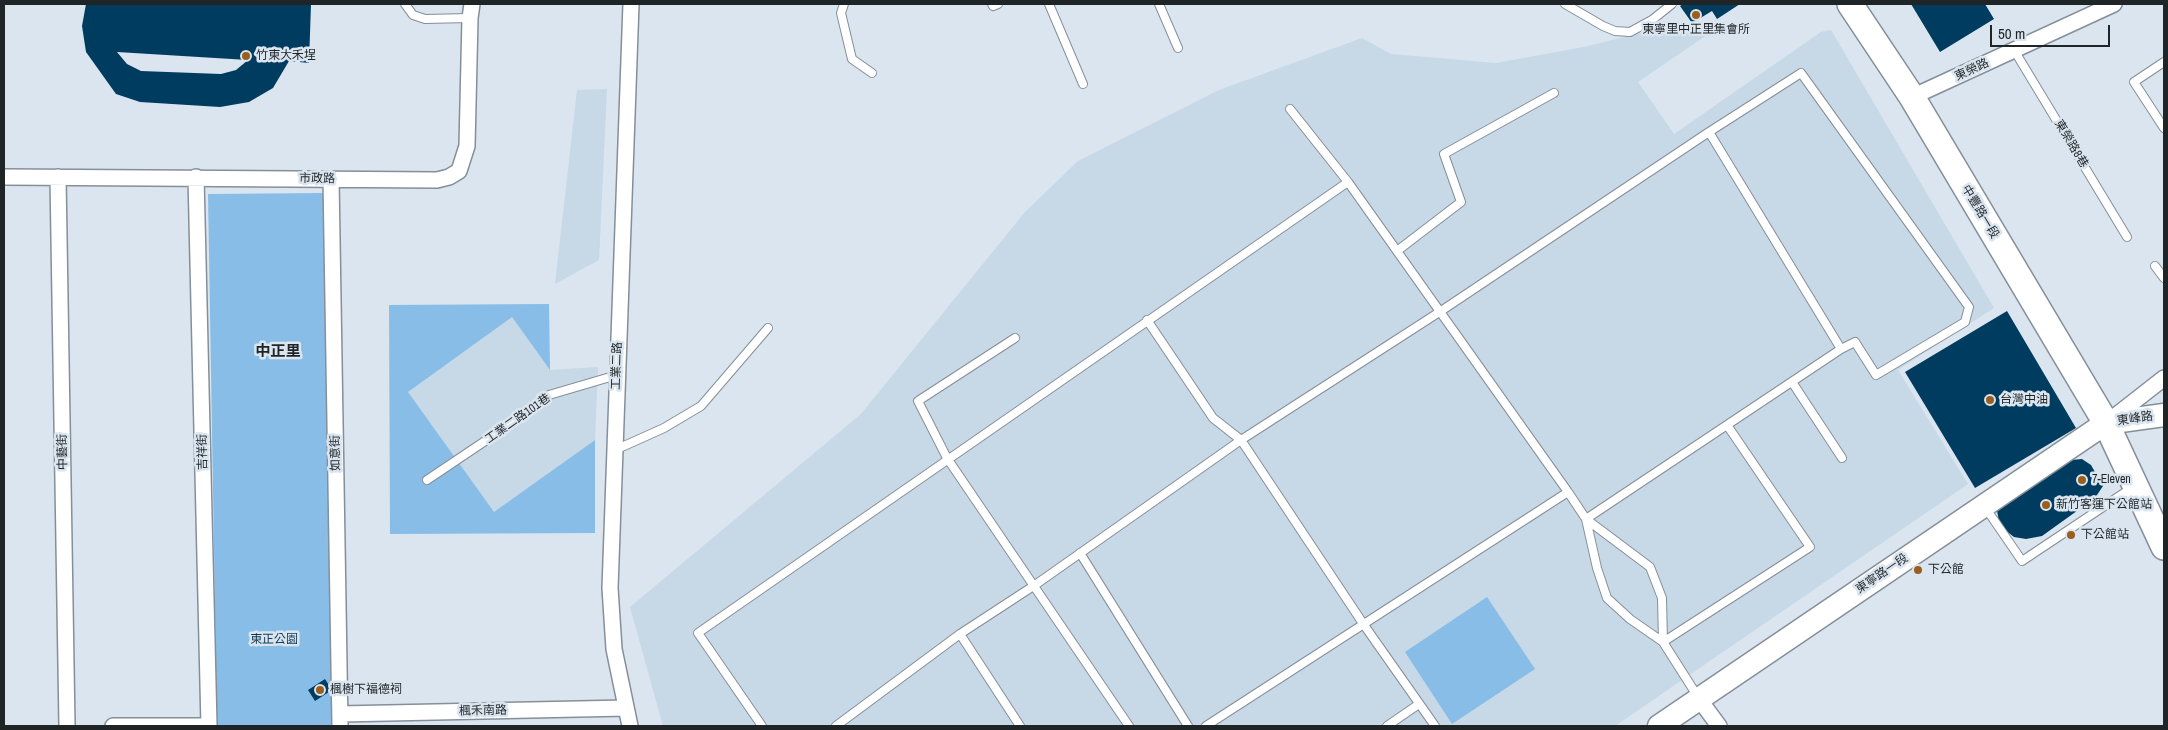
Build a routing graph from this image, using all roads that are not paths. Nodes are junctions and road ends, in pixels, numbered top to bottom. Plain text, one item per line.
1 (404, 4) edge
2 (631, 4) edge
3 (844, 4) edge
4 (992, 4) edge
5 (998, 4) edge
6 (1049, 4) edge
7 (1159, 4) edge
8 (1565, 4) edge
9 (1672, 4) edge
10 (1850, 4) edge
11 (2107, 5) edge
12 (471, 11) edge
13 (1178, 48) dead end
14 (2014, 50) junction
15 (2164, 62) edge
16 (872, 73) dead end
17 (1082, 84) dead end
18 (1554, 92) dead end
19 (1912, 97) junction
20 (1290, 109) dead end
21 (2164, 128) edge
22 (1709, 132) junction
23 (4, 177) edge
24 (58, 177) junction
25 (196, 177) junction
26 (331, 179) junction
27 (1348, 182) junction
28 (2127, 237) dead end
29 (1397, 251) junction
30 (2155, 266) dead end
31 (2164, 278) edge
32 (1441, 311) junction
33 (1147, 320) junction
34 (768, 328) dead end
35 (1015, 338) dead end
36 (1841, 349) junction
37 (617, 375) junction
38 (2164, 378) edge
39 (1792, 382) junction
40 (2164, 415) edge
41 (2106, 423) junction
42 (1727, 425) junction
43 (1241, 440) junction
44 (615, 450) junction
45 (947, 458) junction
46 (1842, 458) dead end
47 (427, 480) dead end
48 (2136, 486) junction
49 (1568, 492) junction
50 (1984, 506) junction
51 (1586, 519) junction
52 (2164, 547) edge
53 (1080, 553) junction
54 (1035, 586) junction
55 (1364, 625) junction
56 (960, 634) junction
57 (1663, 642) junction
58 (1699, 699) junction
59 (1419, 704) junction
60 (626, 708) junction
61 (340, 720) edge
62 (67, 726) edge
63 (113, 726) edge
64 (209, 726) edge
65 (630, 726) edge
66 (762, 726) edge
67 (836, 726) edge
68 (1020, 726) edge
69 (1129, 726) edge
70 (1188, 726) edge
71 (1206, 726) edge
72 (1387, 726) edge
73 (1435, 726) edge
74 (1659, 726) edge
75 (1719, 726) edge

1 - 12 lane
2 - 37 street, 工業二路
3 - 16 lane
4 - 5 lane
6 - 17 lane
7 - 13 lane
8 - 9 lane
10 - 19 main road, 中豐路一段
11 - 14 street, 東榮路
12 - 26 street, 市政路
14 - 19 street, 東榮路
14 - 28 lane, 東榮路8巷
15 - 21 lane
18 - 29 lane
19 - 41 main road, 中豐路一段
20 - 27 lane
22 - 32 lane
22 - 36 lane
22 - 36 lane
23 - 24 street, 市政路
24 - 25 street, 市政路
24 - 62 street, 中藝街
25 - 26 street, 市政路
25 - 64 street, 吉祥街
26 - 61 street, 如意街
27 - 29 lane
27 - 33 lane
29 - 32 lane
30 - 31 lane
32 - 43 lane
32 - 49 lane
33 - 43 lane
33 - 45 lane
34 - 44 lane
35 - 45 lane
36 - 39 lane
37 - 44 street, 工業二路
37 - 47 lane, 工業二路101巷
38 - 41 street
39 - 42 lane
39 - 46 lane
40 - 41 main road, 東峰路
41 - 48 main road, 中豐路一段
41 - 50 main road, 東寧路一段
42 - 51 lane
42 - 57 lane
43 - 53 lane
43 - 55 lane
44 - 60 street, 工業二路
45 - 54 lane
45 - 66 lane
48 - 50 lane
48 - 52 main road, 中豐路一段
49 - 51 lane
49 - 55 lane
50 - 58 main road, 東寧路一段
51 - 57 lane
51 - 57 lane
53 - 54 lane
53 - 70 lane
54 - 56 lane
54 - 69 lane
55 - 59 lane
55 - 71 lane
56 - 67 lane
56 - 68 lane
57 - 58 lane
58 - 74 main road, 東寧路一段
58 - 75 street
59 - 72 lane
59 - 73 lane
60 - 61 street, 楓禾南路
60 - 65 street, 工業二路
63 - 64 street

